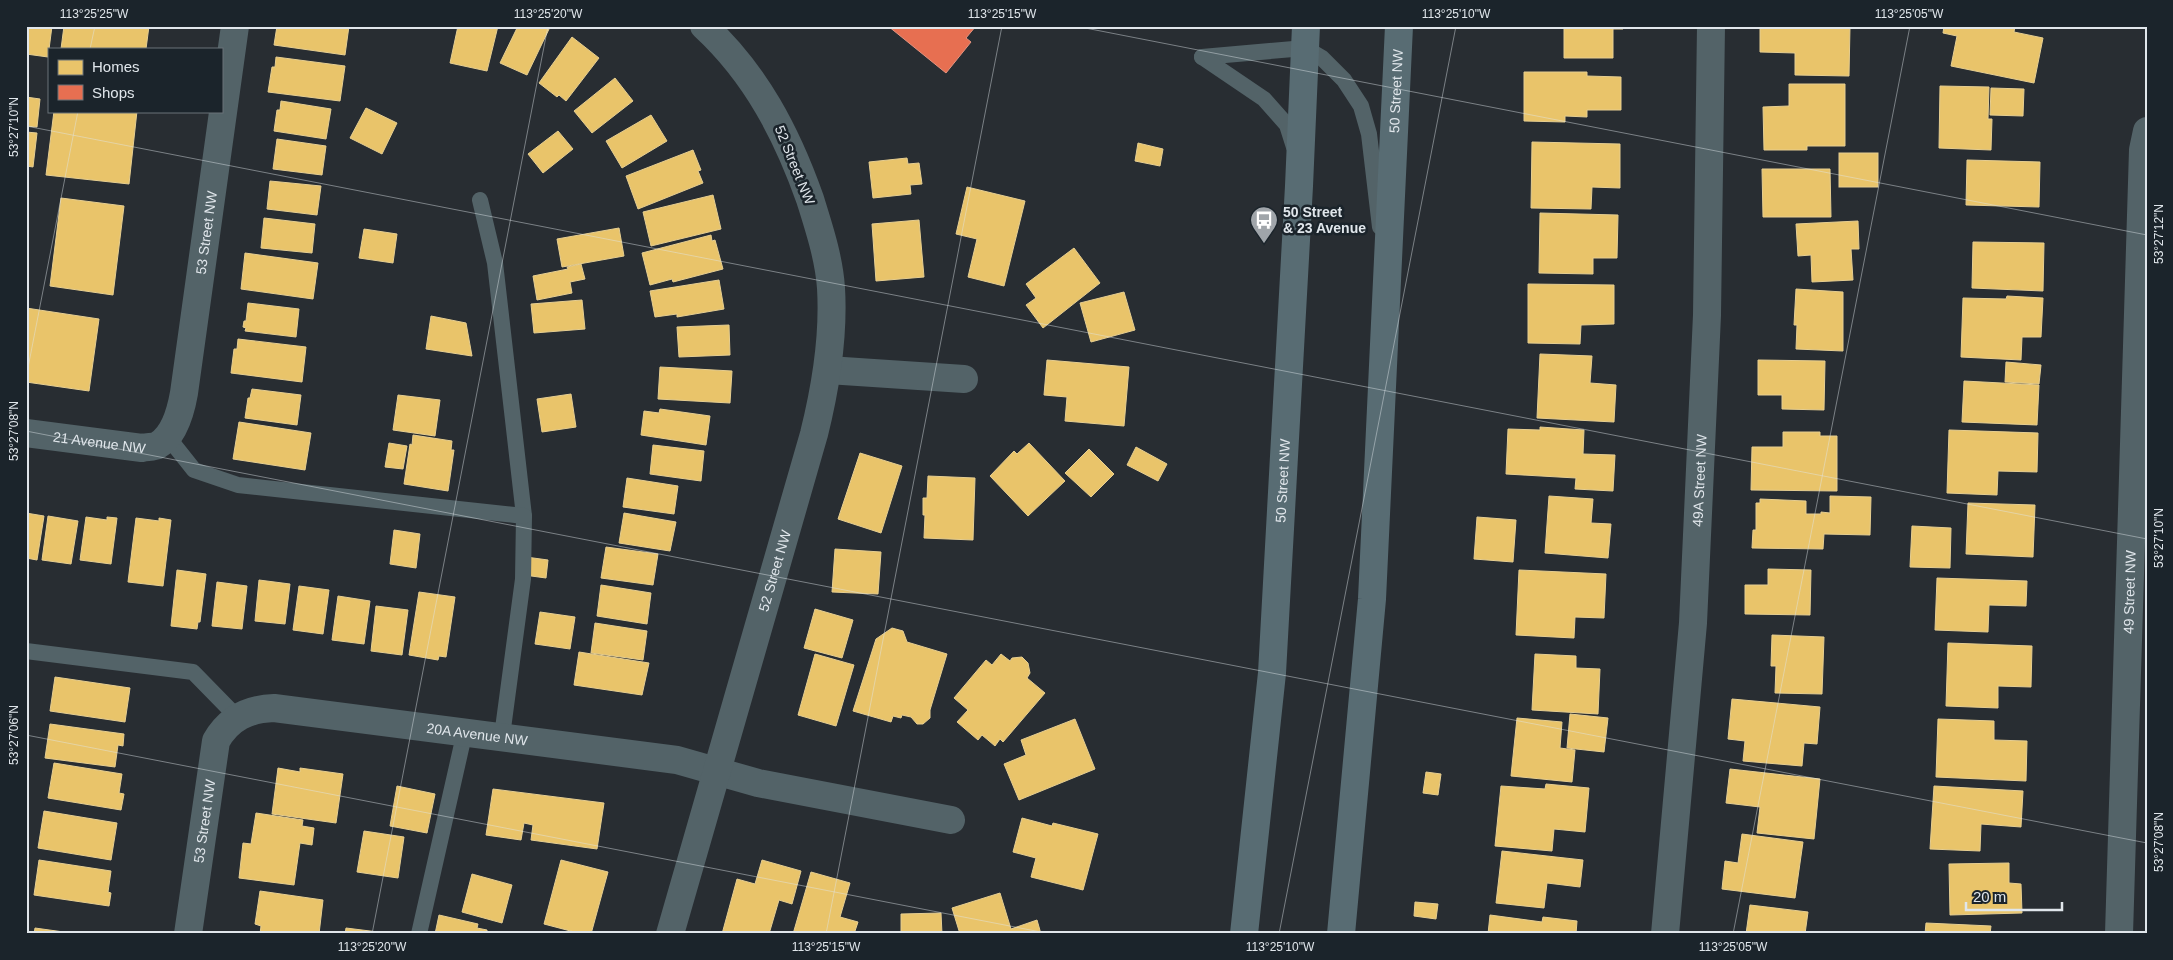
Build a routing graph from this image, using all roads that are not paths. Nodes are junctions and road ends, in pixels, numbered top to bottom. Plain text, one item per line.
1 (235, 26) edge
2 (1399, 26) edge
3 (1711, 26) edge
4 (710, 32) edge
5 (1305, 37) edge
6 (2147, 131) edge
7 (1300, 168) junction
8 (480, 200) dead end
9 (1387, 284) junction
10 (828, 370) junction
11 (964, 379) dead end
12 (26, 433) edge
13 (167, 436) junction
14 (524, 516) junction
15 (26, 651) edge
16 (238, 717) junction
17 (465, 732) junction
18 (502, 736) junction
19 (718, 771) junction
20 (951, 820) dead end
21 (188, 934) edge
22 (419, 934) edge
23 (670, 934) edge
24 (1244, 934) edge
25 (1341, 934) edge
26 (1664, 934) edge
27 (2119, 934) edge

1 - 13 street, 53 Street NW
2 - 9 main road, 50 Street NW
3 - 26 street, 49A Street NW
4 - 10 street, 52 Street NW
5 - 7 main road, 50 Street NW
5 - 7 lane
5 - 9 lane
6 - 27 street, 49 Street NW
7 - 24 main road, 50 Street NW
8 - 14 lane
9 - 25 main road, 50 Street NW
10 - 11 street
10 - 19 street, 52 Street NW
12 - 13 street, 21 Avenue NW
13 - 14 lane
14 - 18 lane
15 - 16 lane
16 - 17 street, 20A Avenue NW
16 - 21 street, 53 Street NW
17 - 18 street, 20A Avenue NW
17 - 22 lane
18 - 19 street, 20A Avenue NW
19 - 20 street
19 - 23 street, 52 Street NW

